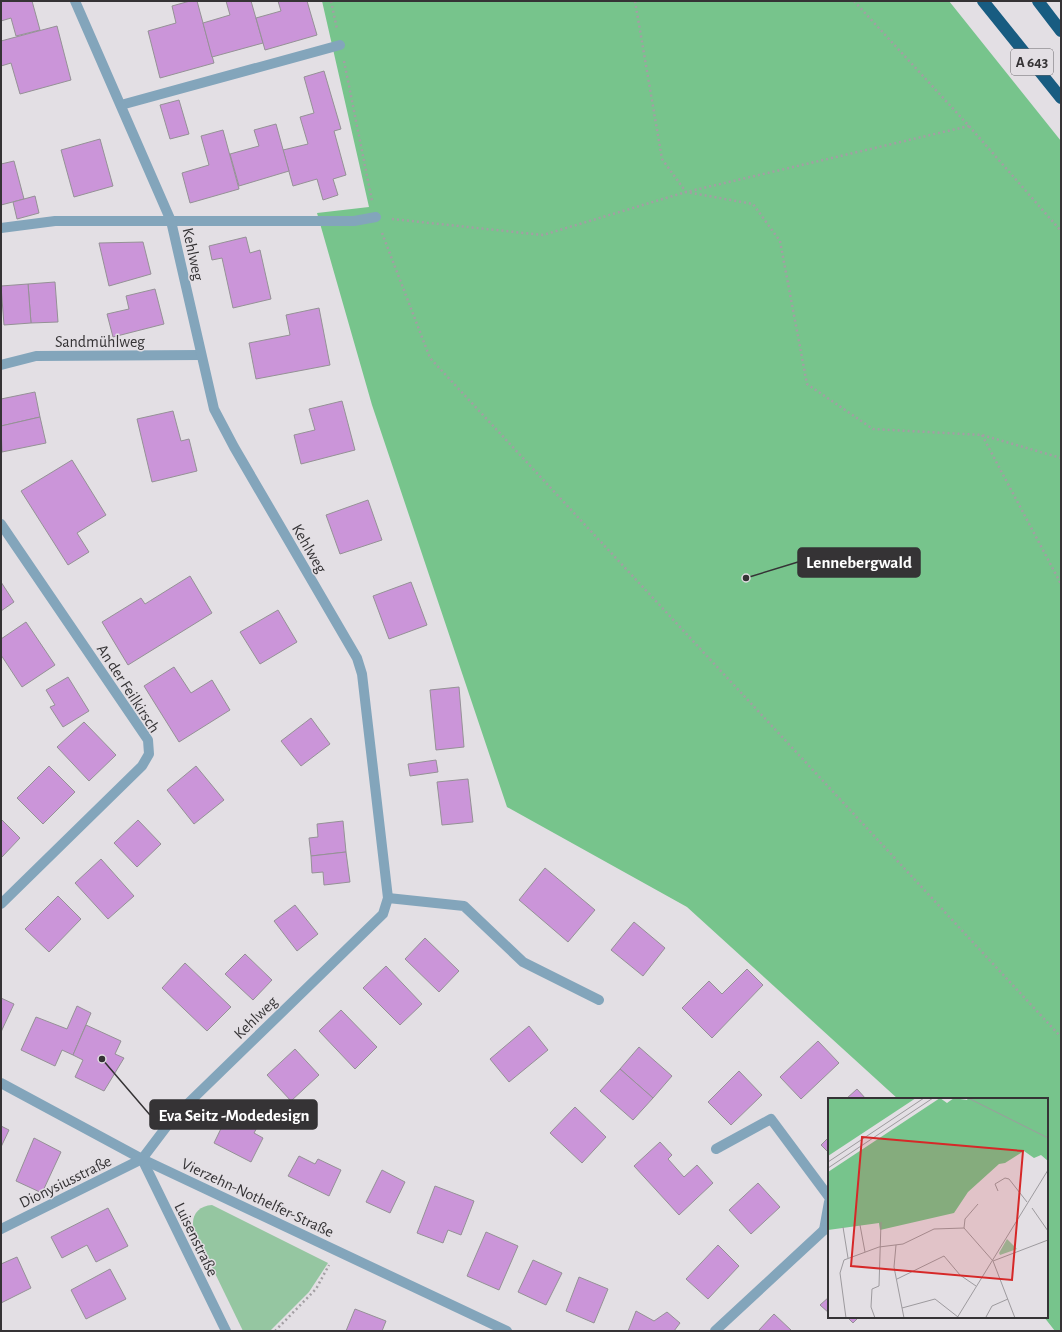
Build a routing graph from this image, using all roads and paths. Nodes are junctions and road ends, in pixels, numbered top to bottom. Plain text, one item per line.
1 (75, 1) edge
2 (331, 1) edge
3 (635, 1) edge
4 (854, 1) edge
5 (984, 1) edge
6 (1038, 1) edge
7 (1061, 31) edge
8 (340, 45) junction
9 (1061, 98) edge
10 (121, 105) junction
11 (969, 126) junction
12 (686, 192) junction
13 (376, 217) junction
14 (172, 221) junction
15 (1, 228) edge
16 (1061, 232) edge
17 (200, 355) junction
18 (1, 364) edge
19 (982, 435) junction
20 (1061, 458) edge
21 (1, 524) edge
22 (1061, 584) edge
23 (388, 898) junction
24 (1, 904) edge
25 (599, 1000) dead end
26 (1061, 1037) edge
27 (1, 1083) edge
28 (716, 1149) dead end
29 (142, 1159) junction
30 (828, 1196) edge
31 (828, 1208) edge
32 (1, 1229) edge
33 (337, 1251) junction
34 (226, 1331) edge
35 (275, 1331) edge
36 (507, 1331) edge
37 (715, 1331) edge

1 - 10 street, Kehlweg
2 - 8 path
3 - 12 path
4 - 11 path
5 - 9 highway, A 643
6 - 7 highway, A 643
8 - 10 street
8 - 13 path
10 - 14 street, Kehlweg
11 - 12 path
11 - 16 path
12 - 13 path
12 - 19 path
13 - 14 street, Kehlweg
13 - 26 path
14 - 15 street, Kehlweg
14 - 17 street, Kehlweg
17 - 18 street, Sandmühlweg
17 - 23 street, Kehlweg
19 - 20 path
19 - 22 path
21 - 24 street, An der Feilkirsch
23 - 25 street
23 - 29 street, Kehlweg
27 - 29 street, Vierzehn-Nothelfer-Straße
28 - 30 street
29 - 32 street, Dionysiusstraße
29 - 33 street, Vierzehn-Nothelfer-Straße
29 - 34 street, Luisenstraße
31 - 37 street
33 - 35 path
33 - 36 street, Vierzehn-Nothelfer-Straße

